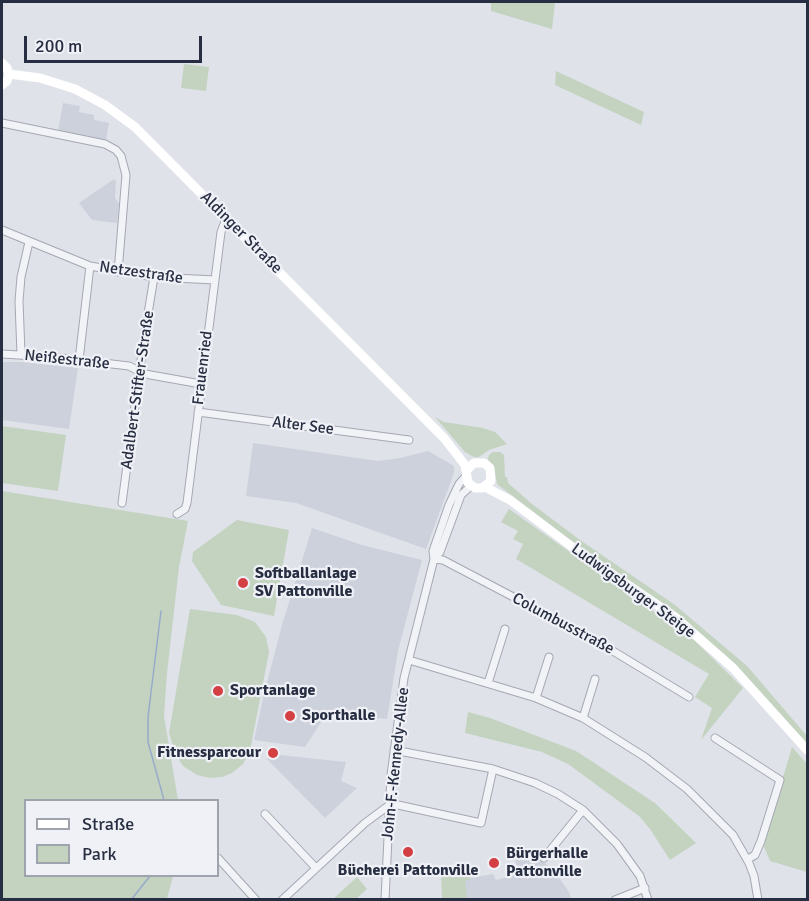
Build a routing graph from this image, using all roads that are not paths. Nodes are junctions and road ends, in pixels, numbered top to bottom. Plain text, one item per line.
1 (2, 63) edge
2 (9, 74) junction
3 (2, 85) edge
4 (2, 123) edge
5 (226, 219) junction
6 (2, 230) edge
7 (29, 242) junction
8 (90, 266) junction
9 (118, 272) junction
10 (154, 277) junction
11 (215, 280) junction
12 (2, 354) edge
13 (21, 354) junction
14 (79, 360) junction
15 (140, 371) junction
16 (201, 384) junction
17 (198, 412) junction
18 (444, 438) junction
19 (409, 440) dead end
20 (474, 463) junction
21 (466, 473) junction
22 (492, 477) junction
23 (471, 486) junction
24 (485, 487) junction
25 (510, 500) junction
26 (122, 503) dead end
27 (177, 514) dead end
28 (434, 559) junction
29 (505, 629) dead end
30 (549, 657) dead end
31 (409, 660) junction
32 (595, 679) dead end
33 (488, 683) junction
34 (689, 697) dead end
35 (536, 698) junction
36 (582, 718) junction
37 (715, 738) dead end
38 (394, 750) junction
39 (807, 751) edge
40 (493, 770) junction
41 (388, 806) junction
42 (583, 810) junction
43 (265, 814) dead end
44 (544, 858) dead end
45 (219, 859) edge
46 (748, 859) junction
47 (316, 868) junction
48 (645, 888) junction
49 (256, 900) edge
50 (282, 900) edge
51 (385, 900) edge
52 (615, 900) edge
53 (648, 900) edge
54 (758, 900) edge

1 - 2 main road
2 - 3 main road
2 - 5 main road, Aldinger Straße
4 - 9 street
5 - 11 street, Frauenried
5 - 18 main road, Aldinger Straße
6 - 7 street, Netzestraße
7 - 8 street, Netzestraße
7 - 13 street
8 - 9 street, Netzestraße
8 - 14 street
9 - 10 street, Netzestraße
10 - 11 street, Netzestraße
10 - 15 street, Adalbert-Stifter-Straße
11 - 16 street, Frauenried
12 - 13 street, Neißestraße
13 - 14 street, Neißestraße
14 - 15 street, Neißestraße
15 - 16 street, Neißestraße
15 - 26 street, Adalbert-Stifter-Straße
16 - 17 street, Frauenried
17 - 19 street, Alter See
17 - 27 street, Frauenried
18 - 20 main road
18 - 21 main road
20 - 21 main road
20 - 22 main road
21 - 23 main road
21 - 28 street, John-F.-Kennedy-Allee
22 - 24 main road
22 - 25 main road
23 - 24 main road
23 - 28 street, John-F.-Kennedy-Allee
24 - 25 main road
25 - 39 main road, Ludwigsburger Steige
28 - 31 street, John-F.-Kennedy-Allee
28 - 34 street, Columbusstraße
29 - 33 street
30 - 35 street
31 - 33 street
31 - 38 street, John-F.-Kennedy-Allee
32 - 36 street
33 - 35 street
35 - 36 street
36 - 46 street
37 - 46 street
38 - 40 street
38 - 41 street, John-F.-Kennedy-Allee
40 - 41 street
40 - 42 street
41 - 47 street
41 - 51 street, John-F.-Kennedy-Allee
42 - 44 street
42 - 48 street
43 - 47 street
45 - 49 street
46 - 54 street
47 - 50 street
48 - 52 street
48 - 53 street

